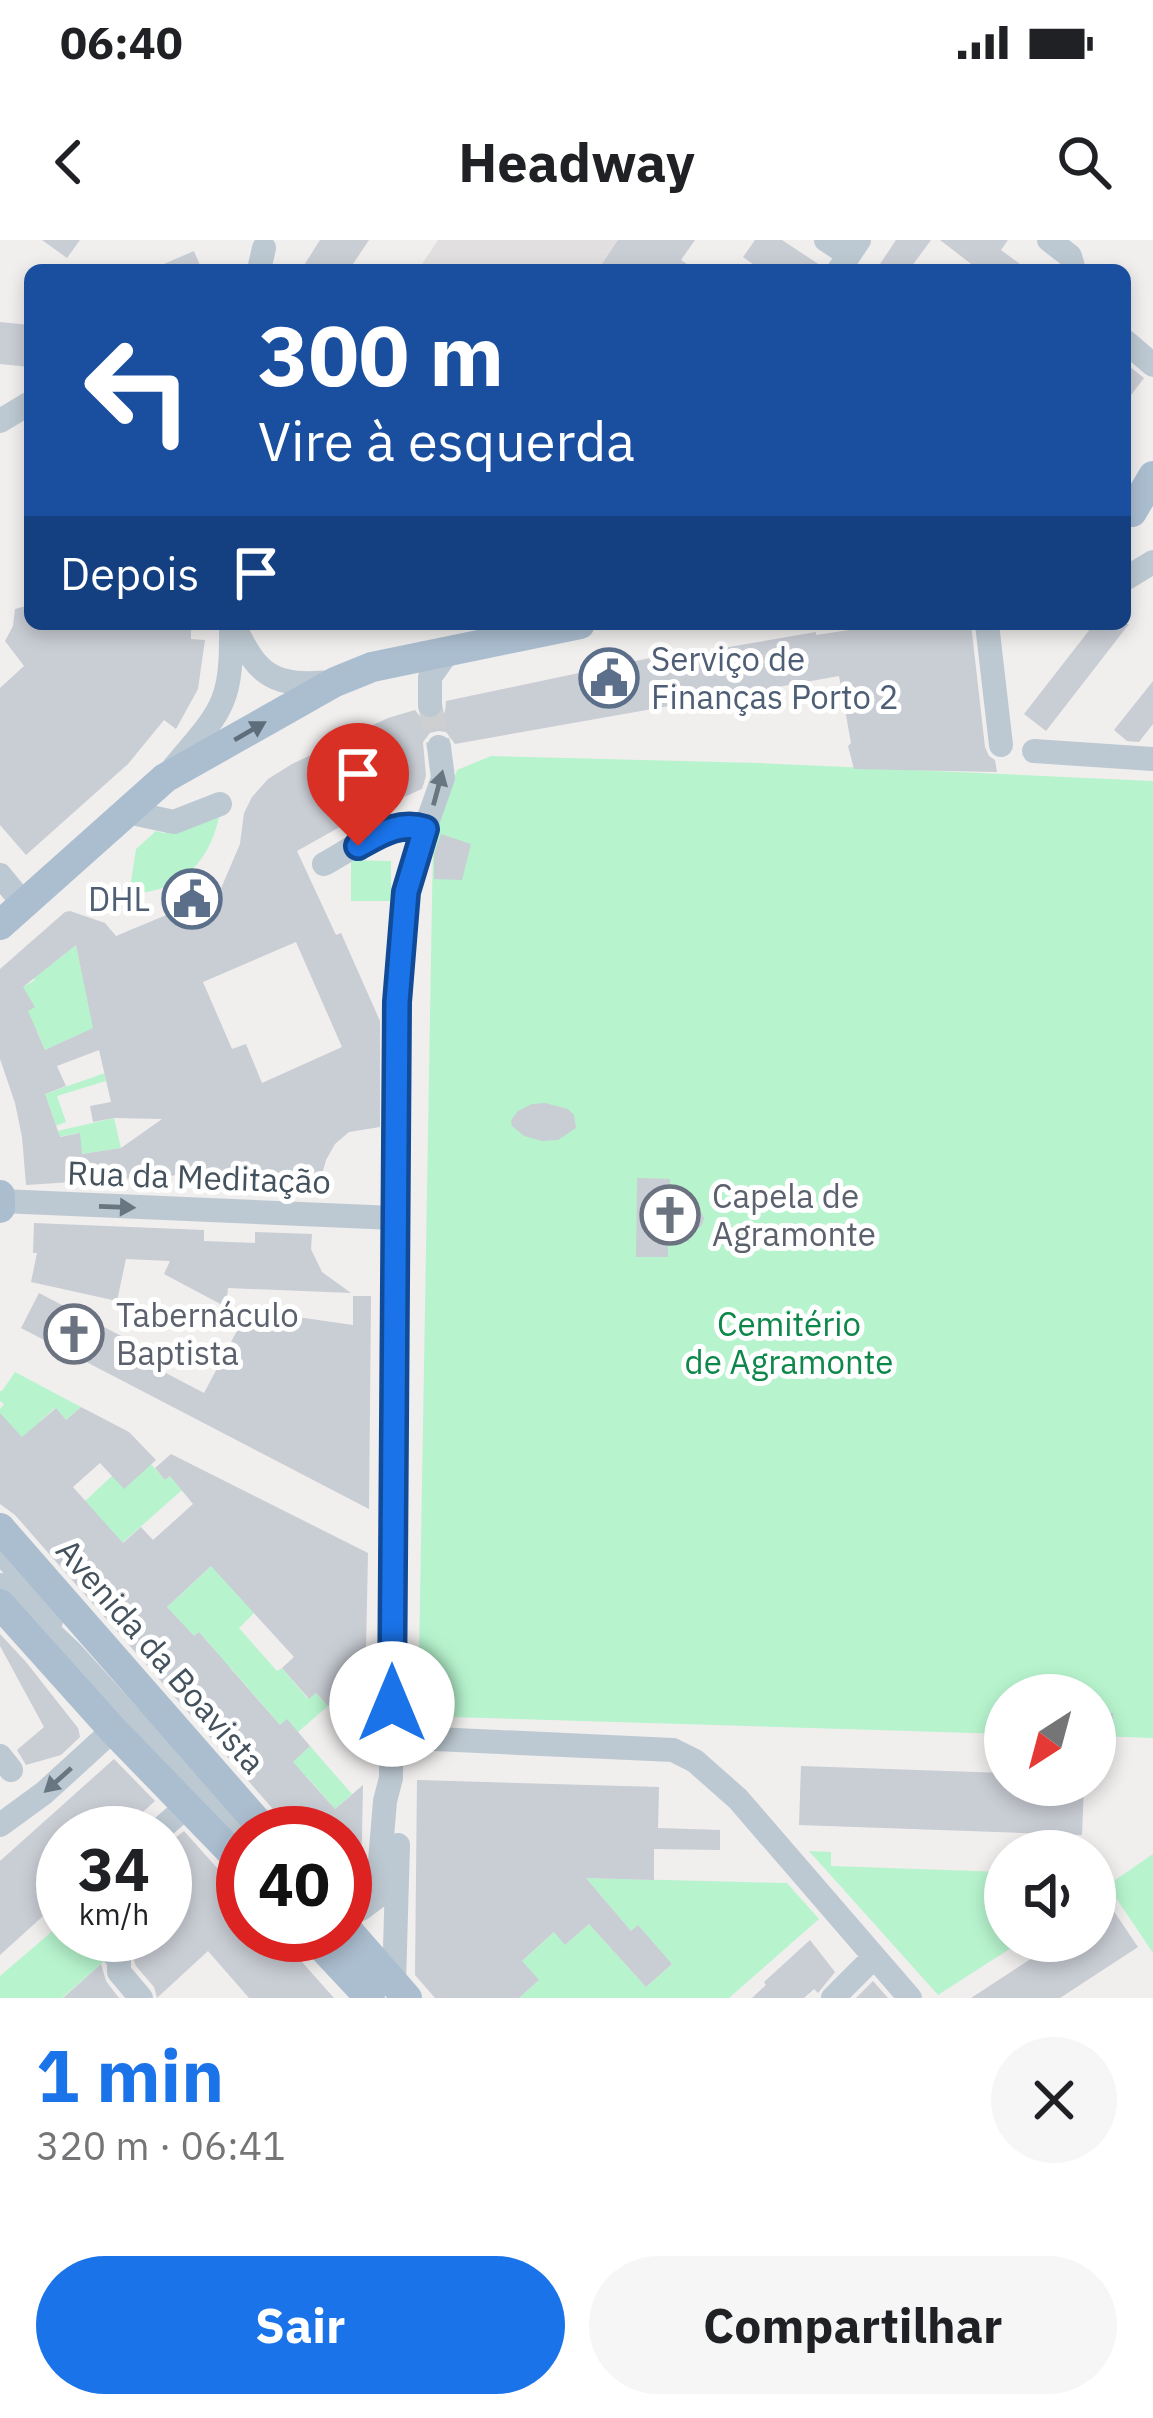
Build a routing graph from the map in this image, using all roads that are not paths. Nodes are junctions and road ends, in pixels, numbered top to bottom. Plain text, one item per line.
1 (826, 240) edge
2 (1048, 240) edge
3 (849, 255) edge
4 (1072, 264) edge
5 (1153, 476) edge
6 (1141, 508) edge
7 (232, 630) edge
8 (235, 630) edge
9 (549, 630) edge
10 (988, 630) edge
11 (449, 649) junction
12 (335, 682) junction
13 (430, 705) tunnel mouth
14 (1001, 746) dead end
15 (439, 747) tunnel mouth
16 (1034, 751) dead end
17 (1153, 759) edge
18 (165, 778) junction
19 (220, 804) dead end
20 (127, 812) junction
21 (425, 829) junction
22 (324, 864) dead end
23 (0, 875) edge
24 (23, 903) junction
25 (0, 925) edge
26 (0, 1201) edge
27 (395, 1218) junction
28 (0, 1528) edge
29 (0, 1551) edge
30 (0, 1585) edge
31 (0, 1604) edge
32 (73, 1643) junction
33 (113, 1730) junction
34 (392, 1737) junction
35 (391, 1778) junction
36 (187, 1806) edge
37 (240, 1806) edge
38 (242, 1806) edge
39 (192, 1811) edge
40 (216, 1811) edge
41 (0, 1825) edge
42 (216, 1836) edge
43 (380, 1884) junction
44 (372, 1903) edge
45 (874, 1958) junction
46 (119, 1962) edge
47 (345, 1962) edge
48 (354, 1962) edge
49 (365, 1962) edge
50 (383, 1992) edge
51 (141, 1998) edge
52 (832, 1998) edge
53 (910, 1998) edge

1 - 3 street
2 - 4 street
5 - 6 main road
7 - 18 street
8 - 12 street
9 - 11 main road
10 - 14 street
11 - 12 main road
11 - 13 street
18 -> 12 main road
21 -> 15 street
16 - 17 street
18 - 20 main road
19 - 20 street
20 - 24 main road
21 - 22 street
21 - 27 street
23 - 24 street
24 - 25 main road
26 -> 27 street, Rua da Meditação
27 - 34 street
28 - 38 main road, Avenida da Boavista
29 - 32 street
30 - 32 street
31 - 33 main road
32 - 37 street
32 - 40 street
33 - 36 main road
33 -> 41 street
34 - 35 street
34 - 45 street
35 - 43 street
35 - 50 street
39 - 42 main road
43 - 44 street
43 - 50 street
45 - 52 street
45 - 53 street
46 - 51 street
47 - 50 main road
48 - 50 street
49 - 50 main road

